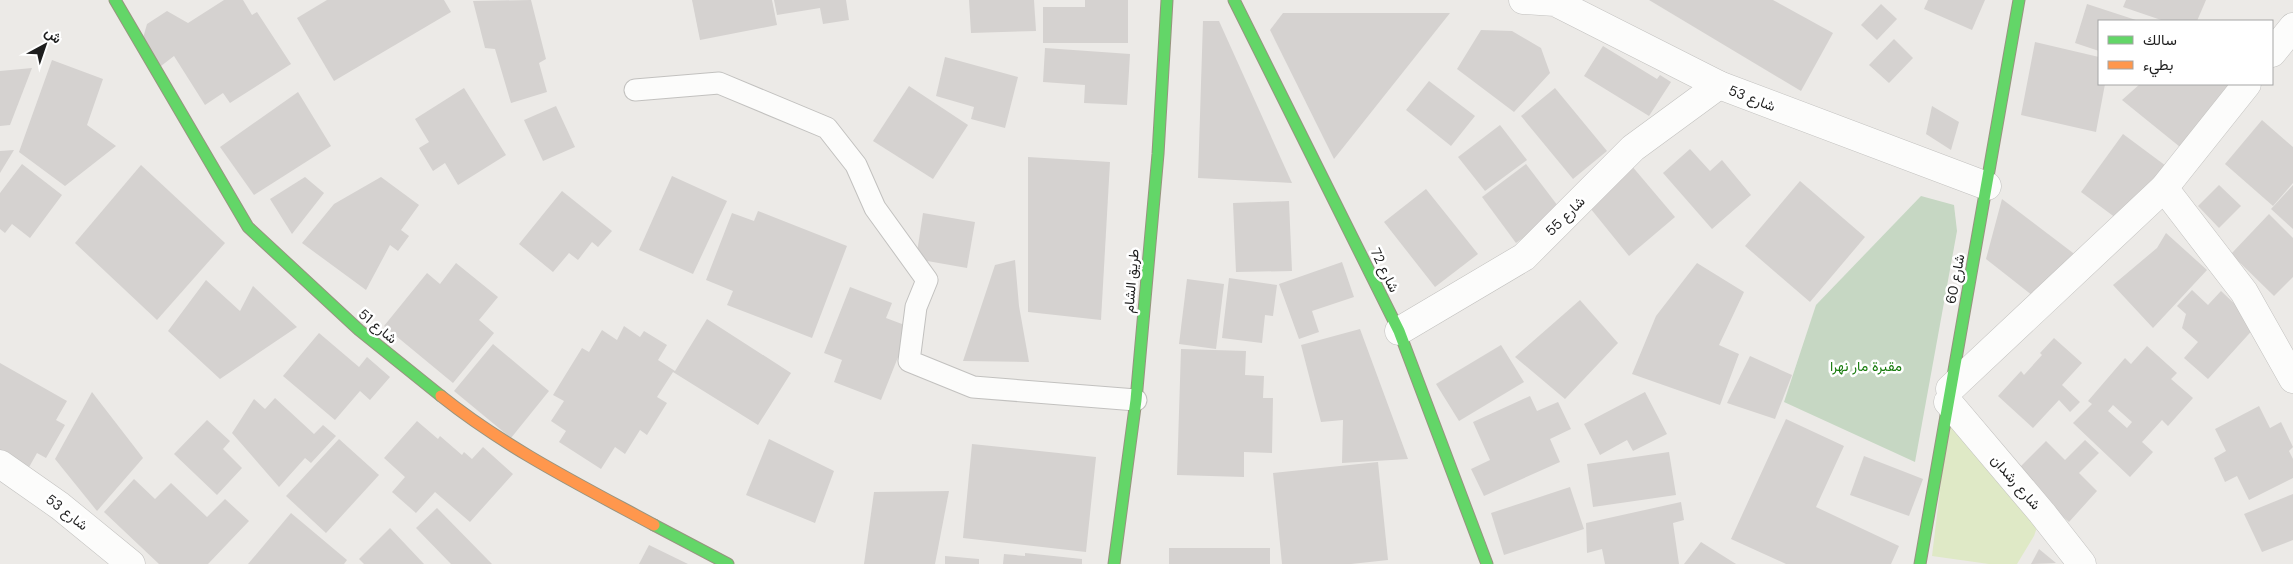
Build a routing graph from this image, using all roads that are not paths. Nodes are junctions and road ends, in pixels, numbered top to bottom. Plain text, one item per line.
1 (115, 0) edge
2 (1167, 0) edge
3 (1234, 0) edge
4 (1523, 0) edge
5 (2019, 0) edge
6 (1555, 1) edge
7 (2293, 27) edge
8 (2273, 53) edge
9 (1719, 85) junction
10 (2246, 85) edge
11 (635, 90) dead end
12 (1988, 186) junction
13 (2164, 188) junction
14 (1399, 331) junction
15 (2293, 379) edge
16 (1949, 396) junction
17 (1136, 400) junction
18 (0, 464) edge
19 (131, 564) edge
20 (728, 564) edge
21 (1114, 564) edge
22 (1487, 564) edge
23 (1920, 564) edge
24 (2082, 564) edge

1 - 20 street, شارع 51
2 - 17 street, طريق الشام
3 - 14 street, شارع 72
4 - 6 street, شارع 53
5 - 12 street, شارع 60
6 - 9 street, شارع 53
7 - 8 street
9 - 12 street, شارع 53
9 - 14 street, شارع 55
10 - 13 street
11 - 17 lane
12 - 16 street, شارع 60
13 - 15 street
13 - 16 street
14 - 22 street, شارع 72
16 - 23 street, شارع 60
16 - 24 street, شارع رشدان
17 - 21 street, طريق الشام
18 - 19 street, شارع 53

